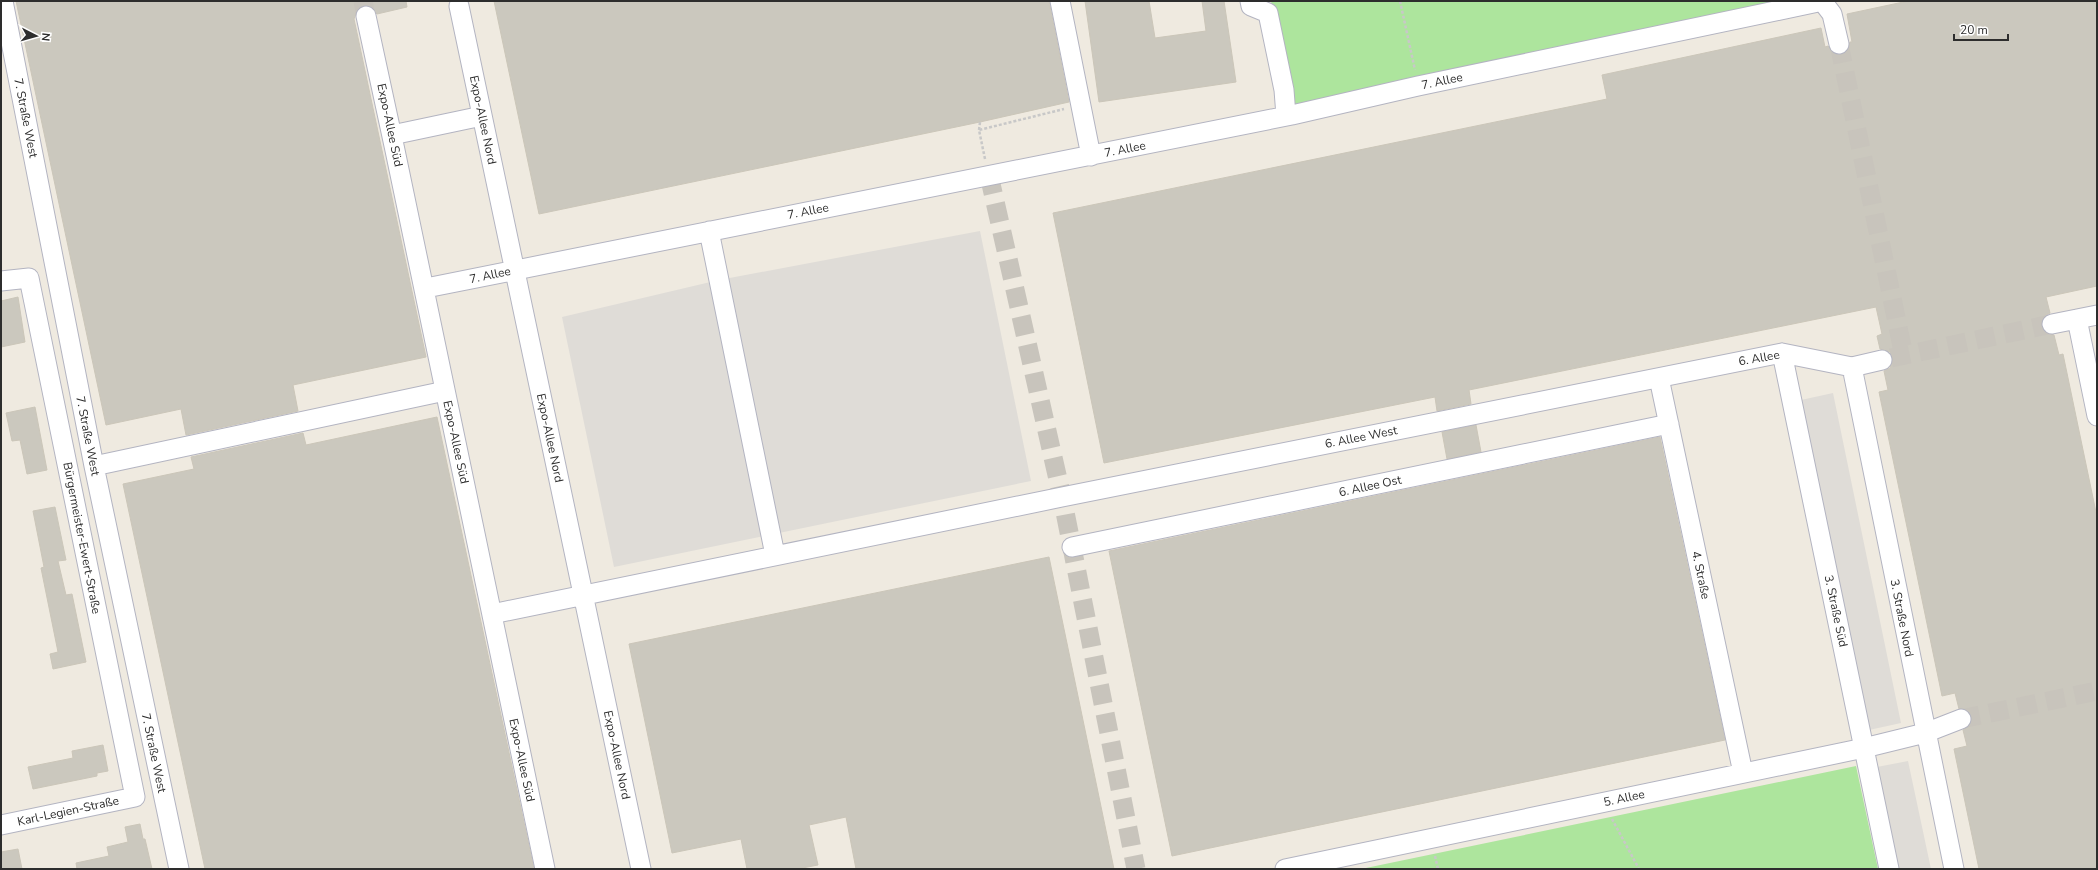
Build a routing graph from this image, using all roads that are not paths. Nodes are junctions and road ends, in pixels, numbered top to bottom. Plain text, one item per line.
1 (4, 1) edge
2 (1060, 1) edge
3 (1250, 1) edge
4 (1823, 1) edge
5 (459, 6) dead end
6 (366, 16) tunnel mouth
7 (1839, 44) tunnel mouth
8 (482, 116) junction
9 (1286, 116) junction
10 (392, 135) junction
11 (1091, 156) junction
12 (709, 231) junction
13 (514, 270) junction
14 (1, 281) edge
15 (426, 288) junction
16 (2097, 315) edge
17 (2077, 319) junction
18 (2052, 324) tunnel mouth
19 (1782, 353) junction
20 (1882, 360) tunnel mouth
21 (1852, 367) junction
22 (1659, 378) junction
23 (445, 391) junction
24 (2097, 416) edge
25 (1669, 424) junction
26 (94, 466) junction
27 (1072, 547) dead end
28 (775, 555) junction
29 (583, 594) junction
30 (492, 614) junction
31 (1961, 719) tunnel mouth
32 (1925, 733) junction
33 (1864, 748) junction
34 (1743, 773) junction
35 (135, 798) joint
36 (1, 825) edge
37 (179, 869) edge
38 (545, 869) edge
39 (641, 869) edge
40 (1285, 869) edge
41 (1889, 869) edge
42 (1954, 869) edge

1 - 26 street, 7. Straße West
2 - 11 street
3 - 9 street
4 - 7 street
4 - 9 street, 7. Allee
5 - 8 street, Expo-Allee Nord
6 - 10 street, Expo-Allee Süd
8 - 10 street
8 - 13 street, Expo-Allee Nord
9 - 11 street, 7. Allee
10 - 15 street, Expo-Allee Süd
11 - 12 street, 7. Allee
12 - 13 street, 7. Allee
12 - 28 street
13 - 15 street, 7. Allee
13 - 29 street, Expo-Allee Nord
14 - 35 street, Bürgermeister-Ewert-Straße
15 - 23 street, Expo-Allee Süd
16 - 17 street
17 - 18 street
17 - 24 street
19 - 21 street, 6. Allee
19 - 22 street, 6. Allee
19 - 33 street, 3. Straße Süd
20 - 21 street, 6. Allee
21 - 32 street, 3. Straße Nord
22 - 25 street, 4. Straße
22 - 28 street, 6. Allee West
23 - 26 street
23 - 30 street, Expo-Allee Süd
25 - 27 street, 6. Allee Ost
25 - 34 street, 4. Straße
26 - 37 street, 7. Straße West
28 - 29 street, 6. Allee West
29 - 30 street, 6. Allee West
29 - 39 street, Expo-Allee Nord
30 - 38 street, Expo-Allee Süd
31 - 32 street, 5. Allee
32 - 33 street, 5. Allee
32 - 42 street, 3. Straße Nord
33 - 34 street, 5. Allee
33 - 41 street, 3. Straße Süd
34 - 40 street, 5. Allee
35 - 36 street, Karl-Legien-Straße

